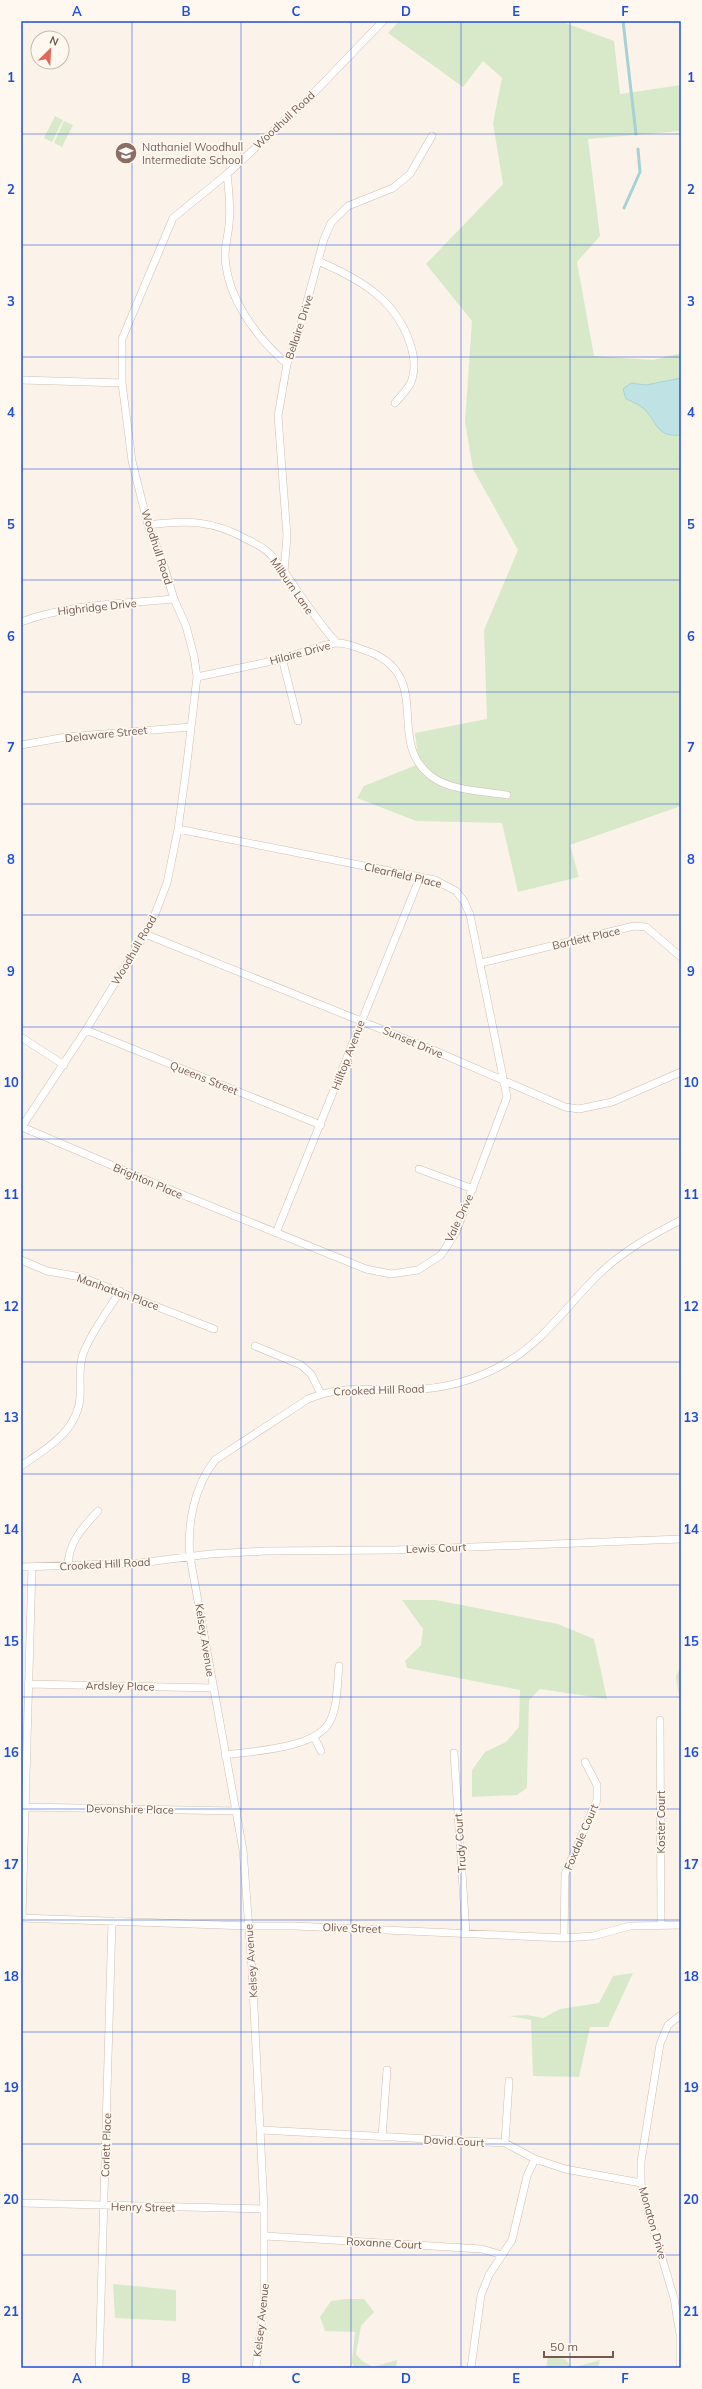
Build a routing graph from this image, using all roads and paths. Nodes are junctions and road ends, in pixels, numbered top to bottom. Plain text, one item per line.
1 (383, 21) edge
2 (432, 136) dead end
3 (227, 174) junction
4 (318, 261) junction
5 (287, 364) junction
6 (21, 380) edge
7 (122, 383) junction
8 (395, 403) dead end
9 (148, 525) junction
10 (284, 572) junction
11 (174, 599) junction
12 (21, 622) edge
13 (337, 643) junction
14 (282, 658) junction
15 (197, 677) junction
16 (298, 721) dead end
17 (191, 727) junction
18 (21, 745) edge
19 (506, 795) dead end
20 (178, 829) junction
21 (420, 877) junction
22 (145, 934) junction
23 (681, 957) edge
24 (481, 963) junction
25 (361, 1021) junction
26 (86, 1030) junction
27 (21, 1037) edge
28 (64, 1065) junction
29 (681, 1072) edge
30 (504, 1081) junction
31 (321, 1125) junction
32 (22, 1128) edge
33 (419, 1169) dead end
34 (473, 1189) junction
35 (681, 1220) edge
36 (276, 1233) junction
37 (21, 1260) edge
38 (120, 1291) junction
39 (214, 1330) dead end
40 (255, 1346) dead end
41 (321, 1394) junction
42 (21, 1466) edge
43 (98, 1511) dead end
44 (681, 1539) edge
45 (190, 1557) junction
46 (68, 1566) junction
47 (21, 1567) edge
48 (32, 1567) junction
49 (339, 1666) dead end
50 (28, 1684) junction
51 (213, 1688) junction
52 (660, 1720) dead end
53 (314, 1738) junction
54 (321, 1751) dead end
55 (454, 1753) dead end
56 (226, 1756) junction
57 (585, 1762) dead end
58 (24, 1807) junction
59 (237, 1812) junction
60 (21, 1918) edge
61 (112, 1921) junction
62 (661, 1924) junction
63 (681, 1925) edge
64 (249, 1926) junction
65 (466, 1933) junction
66 (564, 1938) junction
67 (681, 2015) edge
68 (387, 2070) dead end
69 (509, 2080) dead end
70 (260, 2130) junction
71 (382, 2137) junction
72 (505, 2144) junction
73 (535, 2159) junction
74 (641, 2183) junction
75 (21, 2203) edge
76 (105, 2206) junction
77 (264, 2210) junction
78 (265, 2236) junction
79 (502, 2255) junction
80 (99, 2368) edge
81 (256, 2368) edge
82 (471, 2368) edge
83 (680, 2368) edge

1 - 3 street, Woodhull Road
2 - 4 street, Bellaire Drive
3 - 5 street
3 - 7 street, Woodhull Road
4 - 5 street, Bellaire Drive
4 - 8 street
5 - 10 street, Bellaire Drive
6 - 7 street
7 - 9 street, Woodhull Road
9 - 10 street, Milburn Lane
9 - 11 street, Woodhull Road
10 - 13 street, Milburn Lane
11 - 12 street, Highridge Drive
11 - 15 street, Woodhull Road
13 - 14 street, Hilaire Drive
13 - 19 street, Hilaire Drive
14 - 15 street, Hilaire Drive
14 - 16 street
15 - 17 street, Woodhull Road
17 - 18 street, Delaware Street
17 - 20 street, Woodhull Road
20 - 21 street, Clearfield Place
20 - 22 street, Woodhull Road
21 - 24 street, Clearfield Place
21 - 25 street, Hilltop Avenue
22 - 25 street, Sunset Drive
22 - 26 street, Woodhull Road
23 - 24 street, Bartlett Place
24 - 30 street, Clearfield Place
25 - 30 street, Sunset Drive
25 - 31 street, Hilltop Avenue
26 - 28 street, Woodhull Road
26 - 31 street, Queens Street
27 - 28 street
28 - 32 street, Woodhull Road
29 - 30 street, Sunset Drive
30 - 34 street, Vale Drive
31 - 36 street, Hilltop Avenue
32 - 36 street, Brighton Place
33 - 34 street
34 - 36 street, Vale Drive
35 - 41 street, Crooked Hill Road
37 - 38 street, Manhattan Place
38 - 39 street, Manhattan Place
38 - 42 street
40 - 41 street
41 - 45 street, Crooked Hill Road
43 - 46 street
44 - 45 street, Lewis Court
45 - 46 street, Crooked Hill Road
45 - 51 street, Kelsey Avenue
46 - 48 street, Crooked Hill Road
47 - 48 street, Crooked Hill Road
48 - 50 street
49 - 53 street
50 - 51 street, Ardsley Place
50 - 58 street
51 - 56 street, Kelsey Avenue
52 - 62 street, Koster Court
53 - 54 street
53 - 56 street
55 - 65 street, Trudy Court
56 - 59 street, Kelsey Avenue
57 - 66 street, Foxdale Court
58 - 59 street, Devonshire Place
58 - 60 street
59 - 64 street, Kelsey Avenue
60 - 61 street, Olive Street
61 - 64 street, Olive Street
61 - 76 street, Corlett Place
62 - 63 street, Olive Street
62 - 66 street, Olive Street
64 - 65 street, Olive Street
64 - 70 street, Kelsey Avenue
65 - 66 street, Olive Street
67 - 74 street, Monaton Drive
68 - 71 street
69 - 72 street
70 - 71 street, David Court
70 - 77 street, Kelsey Avenue
71 - 72 street, David Court
72 - 73 street, David Court
73 - 74 street, David Court
73 - 79 street
74 - 83 street, Monaton Drive
75 - 76 street, Henry Street
76 - 77 street, Henry Street
76 - 80 street, Corlett Place
77 - 78 street, Kelsey Avenue
78 - 79 street, Roxanne Court
78 - 81 street, Kelsey Avenue
79 - 82 street

